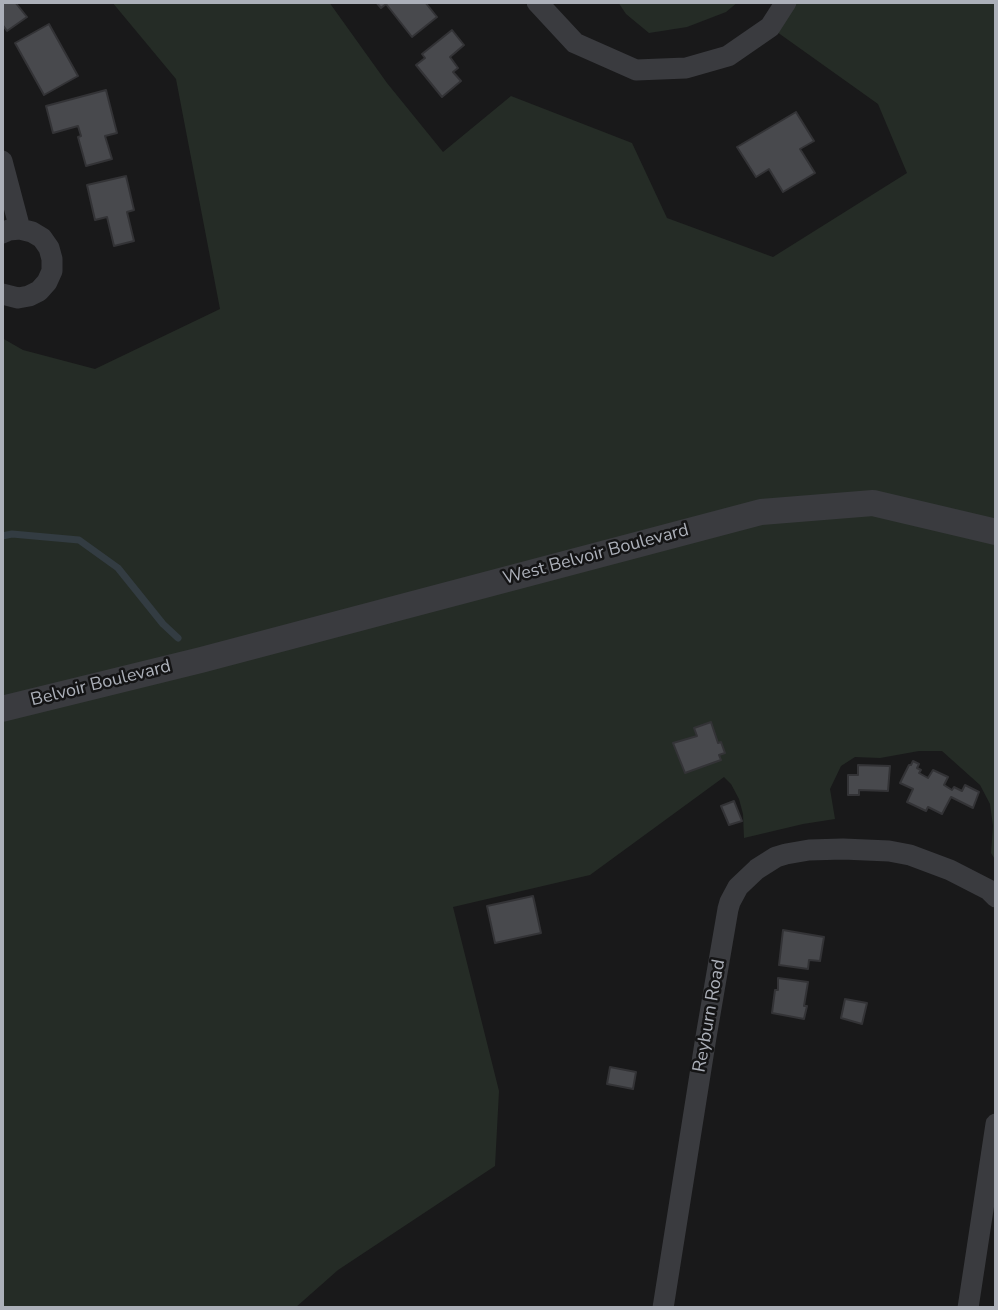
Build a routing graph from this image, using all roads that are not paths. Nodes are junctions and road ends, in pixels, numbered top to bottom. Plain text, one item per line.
1 (537, 2) edge
2 (786, 2) edge
3 (2, 161) edge
4 (11, 231) edge
5 (2, 294) edge
6 (996, 532) edge
7 (201, 660) joint
8 (2, 709) edge
9 (996, 897) edge
10 (996, 1124) edge
11 (989, 1222) edge
12 (663, 1308) edge
13 (968, 1308) edge

1 - 2 street
3 - 4 street
4 - 5 street
6 - 7 street, West Belvoir Boulevard
7 - 8 street, Belvoir Boulevard
9 - 12 street, Reyburn Road
10 - 11 street
11 - 13 street

